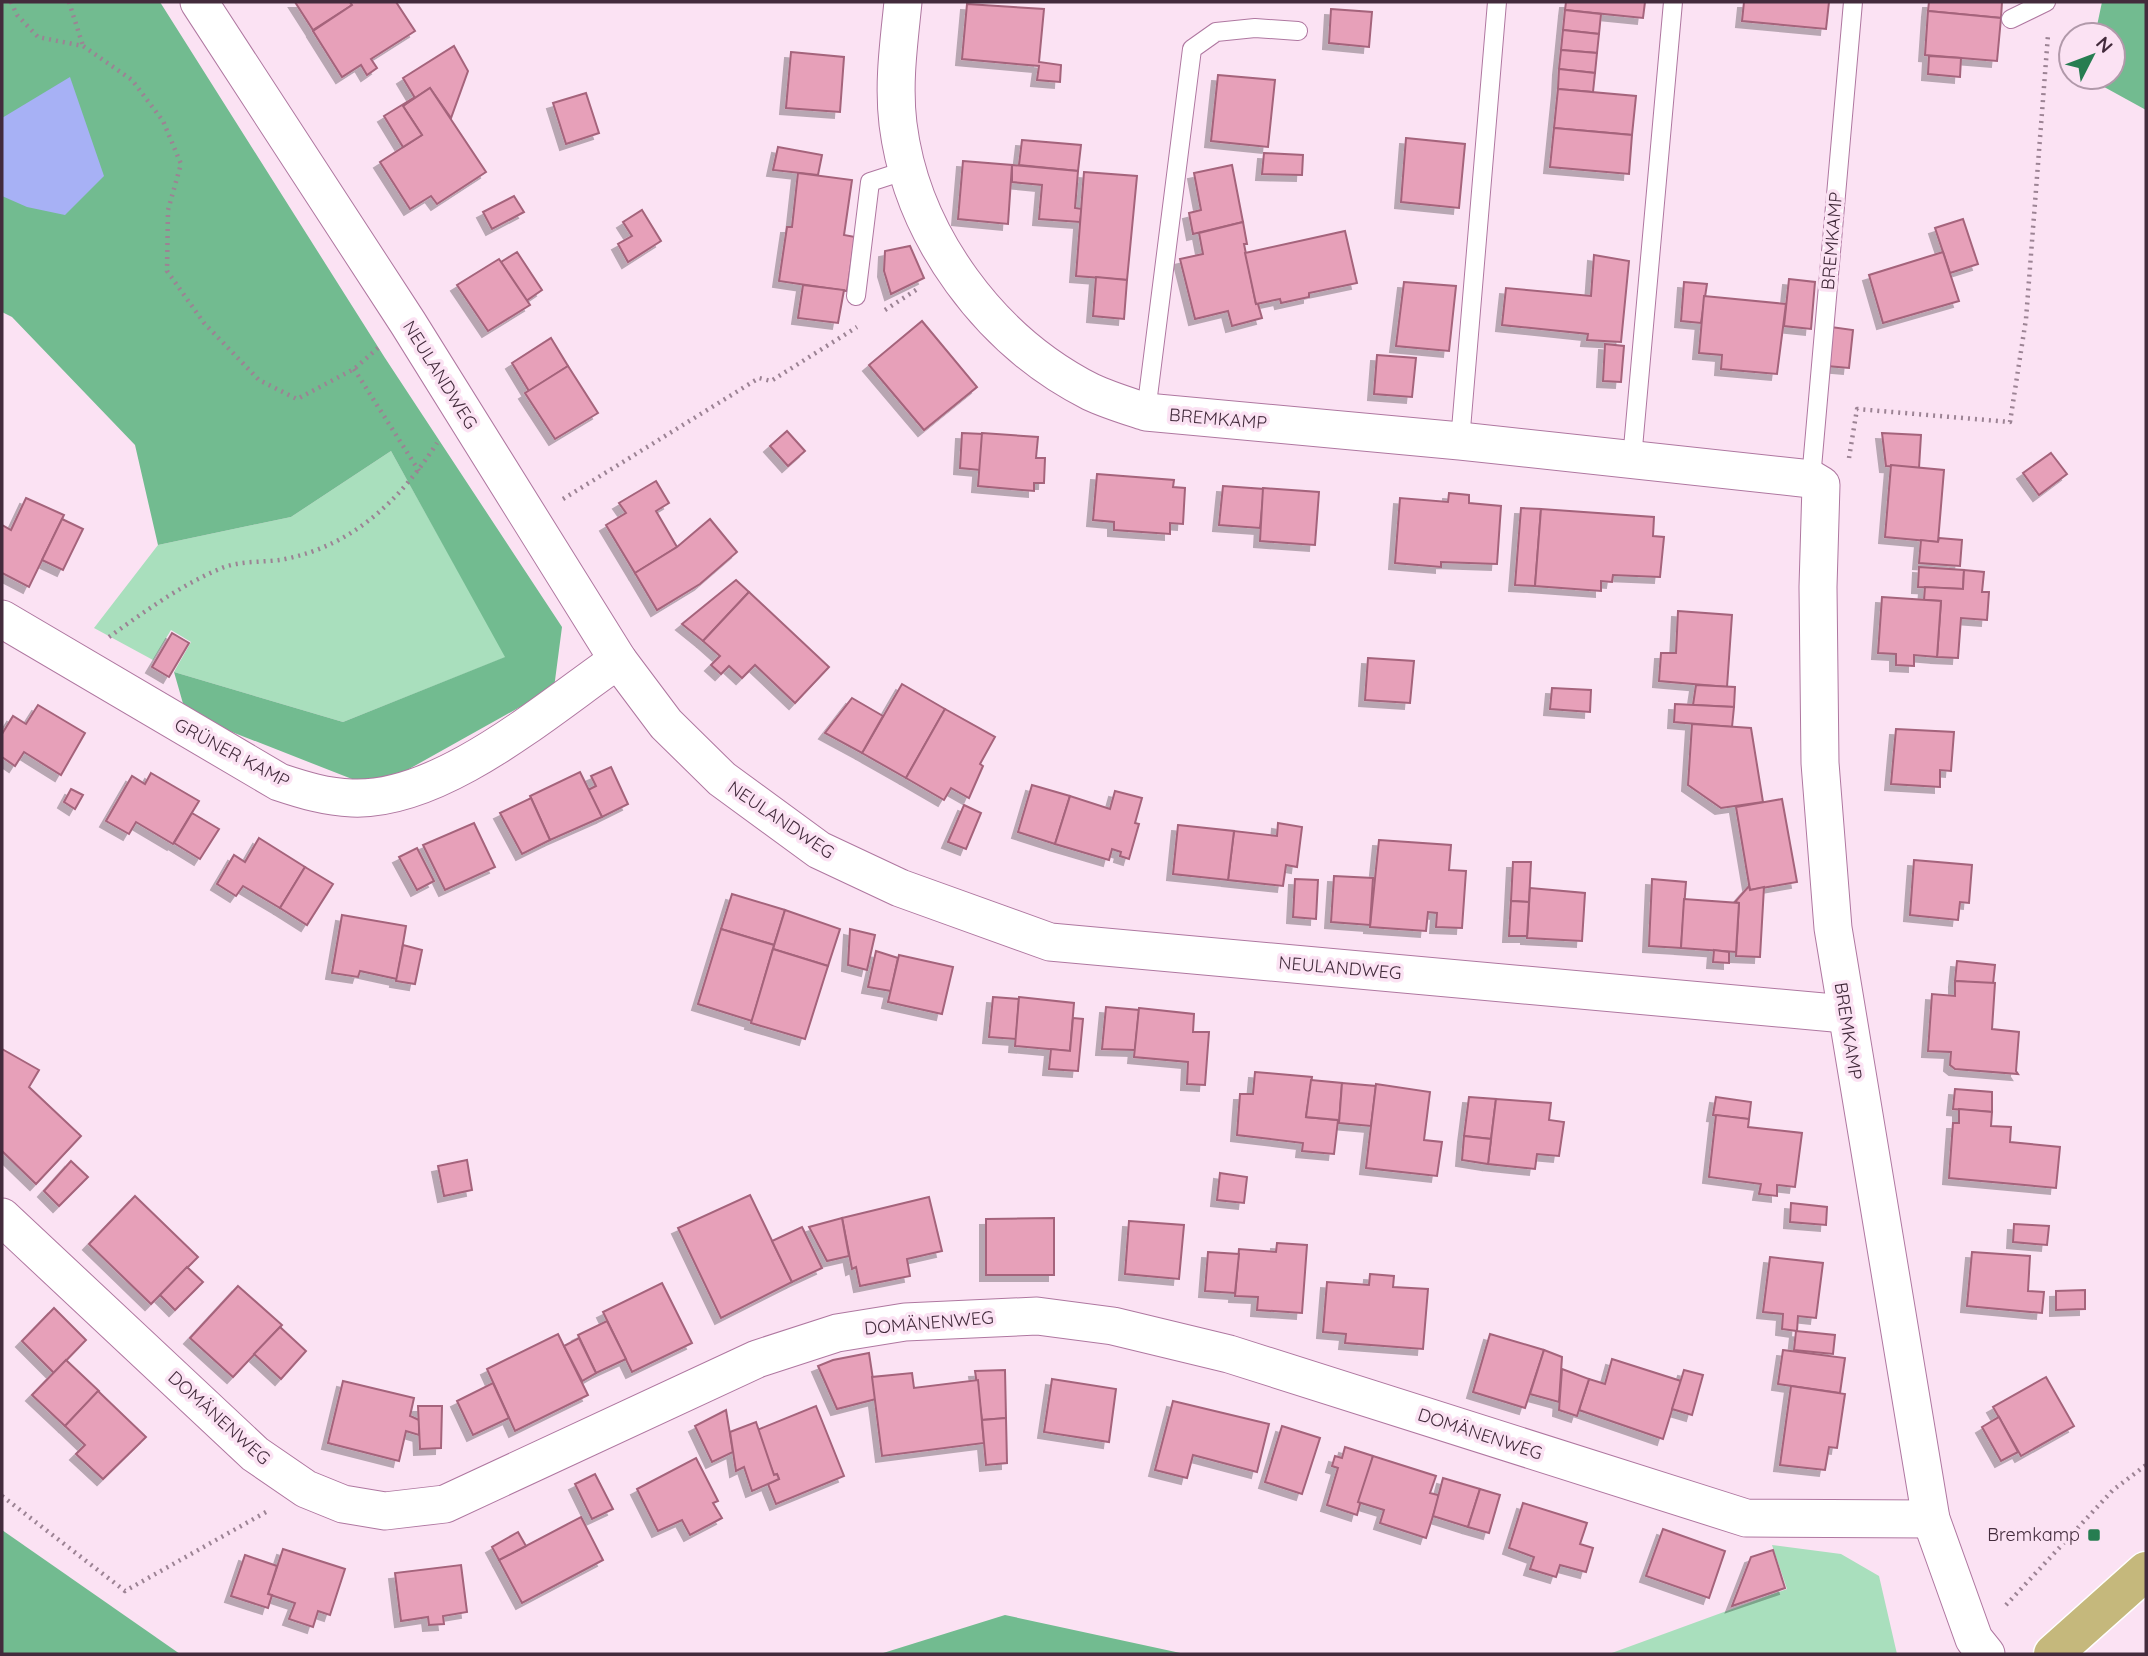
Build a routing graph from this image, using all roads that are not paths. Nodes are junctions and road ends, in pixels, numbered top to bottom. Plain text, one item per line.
1 (199, 2) edge
2 (903, 2) edge
3 (1497, 2) edge
4 (1673, 2) edge
5 (1853, 2) edge
6 (2046, 2) edge
7 (2011, 19) dead end
8 (1298, 31) dead end
9 (907, 170) junction
10 (856, 296) dead end
11 (1146, 412) junction
12 (1460, 441) junction
13 (1632, 459) junction
14 (1816, 482) junction
15 (2, 619) edge
16 (618, 660) junction
17 (1845, 1014) junction
18 (2, 1217) edge
19 (1931, 1519) junction
20 (2146, 1571) edge
21 (1980, 1647) edge
22 (2053, 1654) edge

1 - 16 street, NEULANDWEG
2 - 9 street, BREMKAMP
3 - 12 lane
4 - 13 lane
5 - 14 lane, BREMKAMP
6 - 7 lane
8 - 11 lane
9 - 10 lane
9 - 11 street, BREMKAMP
11 - 12 street, BREMKAMP
12 - 13 street, BREMKAMP
13 - 14 street, BREMKAMP
14 - 17 street, BREMKAMP
15 - 16 street, GRÜNER KAMP
16 - 17 street, NEULANDWEG
17 - 19 street, BREMKAMP
18 - 19 street, DOMÄNENWEG
19 - 21 street, BREMKAMP
20 - 22 main road

